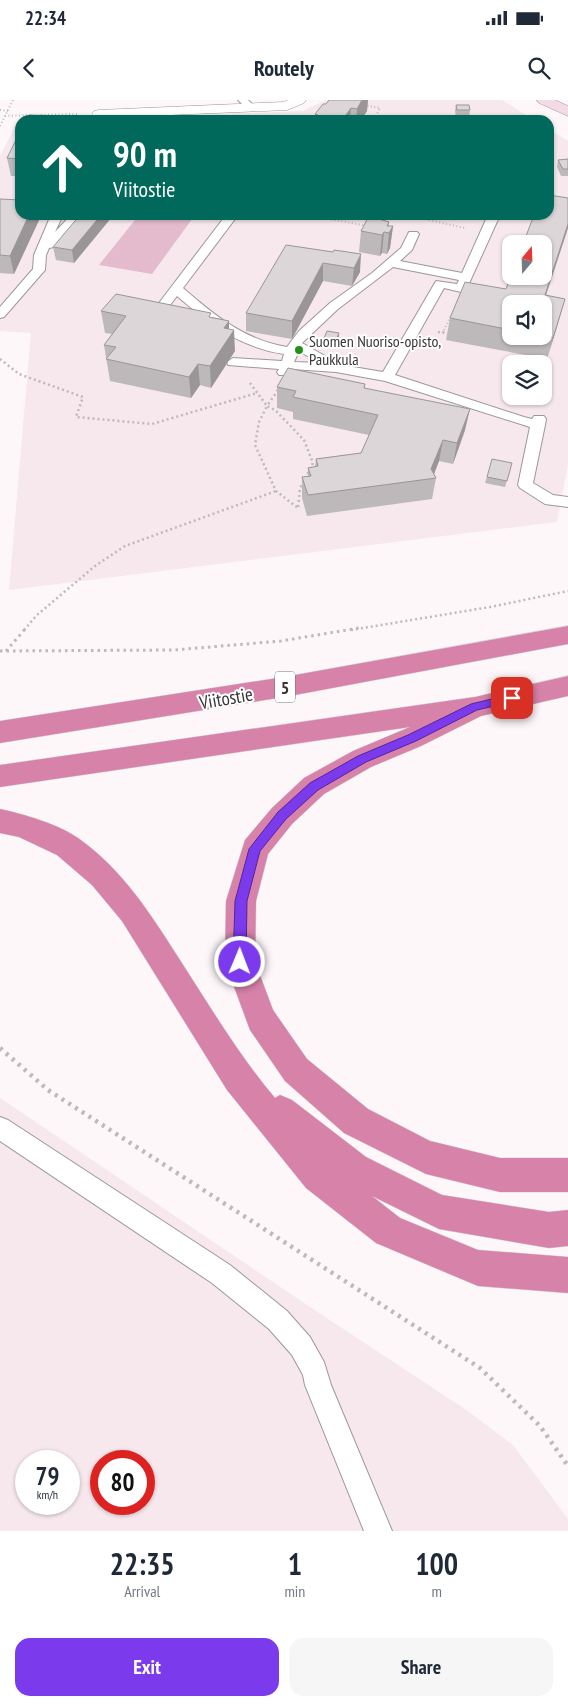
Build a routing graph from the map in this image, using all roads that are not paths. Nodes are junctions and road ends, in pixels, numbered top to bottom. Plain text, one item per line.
1 (544, 100) edge
2 (293, 103) edge
3 (246, 104) edge
4 (173, 110) edge
5 (568, 112) edge
6 (119, 115) edge
7 (283, 115) edge
8 (55, 220) edge
9 (72, 220) edge
10 (228, 220) edge
11 (492, 220) edge
12 (413, 234) road end
13 (40, 255) junction
14 (391, 263) junction
15 (466, 278) junction
16 (176, 289) junction
17 (163, 306) edge
18 (0, 314) edge
19 (267, 347) junction
20 (293, 348) junction
21 (232, 362) dead end
22 (265, 368) junction
23 (337, 368) junction
24 (285, 369) junction
25 (387, 377) junction
26 (568, 502) edge
27 (568, 635) edge
28 (568, 686) edge
29 (475, 707) junction
30 (0, 732) edge
31 (0, 776) edge
32 (0, 821) edge
33 (238, 1079) junction
34 (0, 1128) edge
35 (568, 1175) edge
36 (568, 1228) edge
37 (568, 1275) edge
38 (378, 1531) edge

1 - 5 street
2 - 3 street
2 - 7 street
3 - 4 street
4 - 6 street
8 - 13 lane
9 - 13 lane
10 - 16 lane
11 - 15 lane
12 - 14 lane
13 - 18 lane
14 - 15 lane
14 - 20 lane
15 - 25 lane
16 - 17 lane
16 - 19 lane
19 - 20 lane
19 - 22 lane
20 - 23 lane
20 - 24 lane
21 - 22 lane
22 - 24 lane
23 - 24 lane
23 - 25 lane
25 - 26 lane
27 - 30 highway, Viitostie / 5
28 - 29 highway
29 - 31 highway
29 - 35 highway
32 - 33 highway
33 - 36 highway
33 - 37 highway
34 - 38 lane

